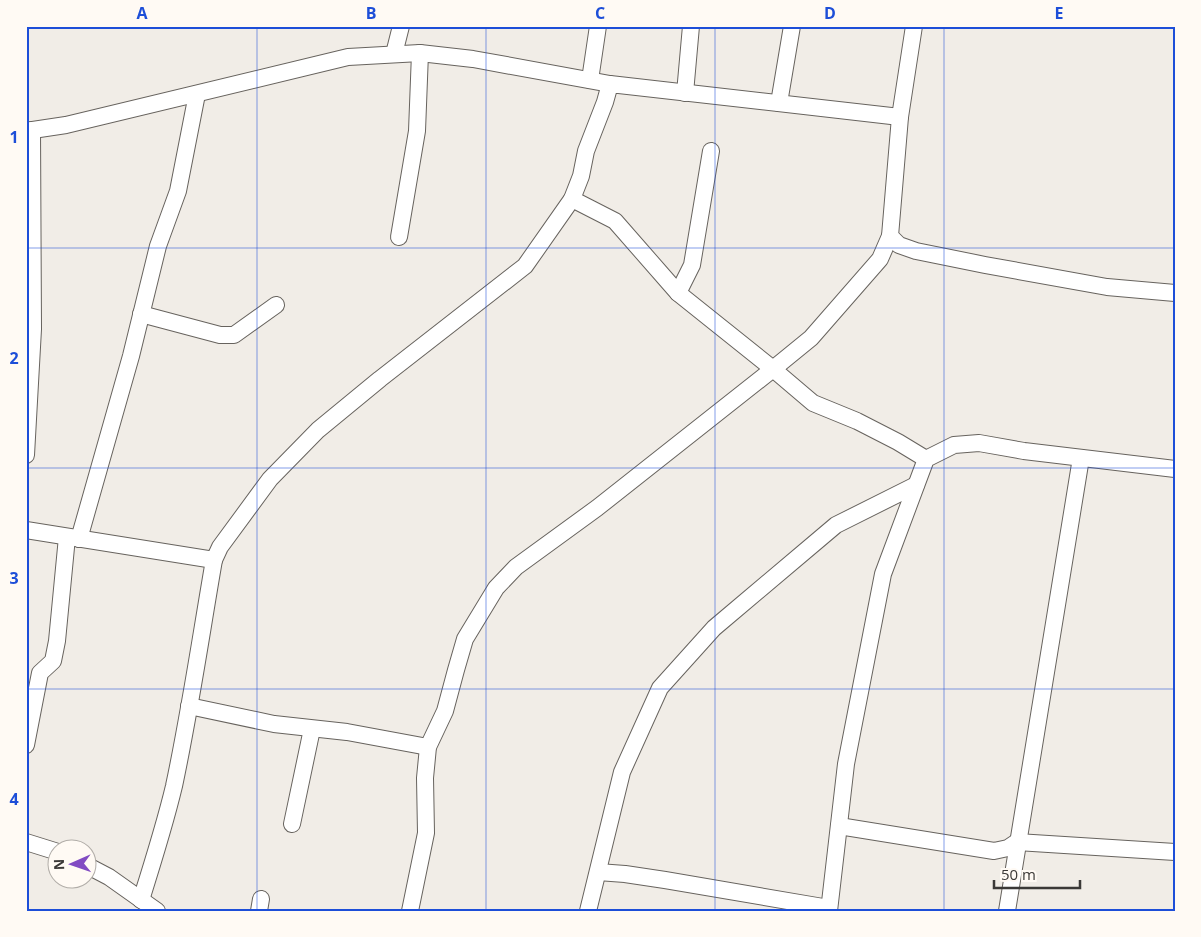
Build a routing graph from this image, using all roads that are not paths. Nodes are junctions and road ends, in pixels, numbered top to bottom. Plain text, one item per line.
1 (401, 26) edge
2 (598, 26) edge
3 (690, 26) edge
4 (792, 26) edge
5 (914, 26) edge
6 (420, 53) junction
7 (394, 54) junction
8 (590, 80) junction
9 (610, 84) junction
10 (685, 93) junction
11 (197, 94) junction
12 (779, 103) junction
13 (900, 117) junction
14 (29, 130) edge
15 (711, 151) dead end
16 (572, 200) junction
17 (890, 236) junction
18 (399, 237) dead end
19 (678, 293) junction
20 (1175, 293) edge
21 (276, 305) dead end
22 (141, 314) junction
23 (773, 369) junction
24 (26, 455) edge
25 (1081, 458) junction
26 (926, 459) junction
27 (1175, 469) edge
28 (916, 485) junction
29 (26, 530) edge
30 (73, 538) junction
31 (214, 560) junction
32 (33, 671) edge
33 (190, 706) junction
34 (312, 728) junction
35 (26, 745) edge
36 (428, 747) junction
37 (292, 824) dead end
38 (839, 826) junction
39 (26, 842) edge
40 (1017, 842) junction
41 (48, 849) edge
42 (1175, 852) edge
43 (98, 871) edge
44 (598, 872) junction
45 (141, 900) junction
46 (829, 910) edge
47 (157, 911) edge
48 (410, 911) edge
49 (588, 911) edge
50 (1007, 911) edge

1 - 7 street
2 - 8 street
3 - 10 street
4 - 12 street
5 - 13 street
6 - 7 street
6 - 8 street
6 - 18 street
7 - 11 street
8 - 9 street
9 - 10 street
9 - 16 street
10 - 12 street
11 - 14 street
11 - 22 street
12 - 13 street
13 - 17 street
14 - 24 street
15 - 19 street
16 - 19 street
16 - 31 street
17 - 20 street
17 - 23 street
19 - 23 street
21 - 22 street
22 - 30 street
23 - 26 street
23 - 36 street
25 - 26 street
25 - 27 street
25 - 40 street
26 - 28 street
28 - 38 street
28 - 44 street
29 - 30 street
30 - 31 street
30 - 32 street
31 - 33 street
32 - 35 street
33 - 34 street
33 - 45 street
34 - 36 street
34 - 37 street
36 - 48 street
38 - 40 street
38 - 46 street
39 - 41 street
40 - 42 street
40 - 50 street
43 - 45 street
44 - 46 street
44 - 49 street
45 - 47 street

